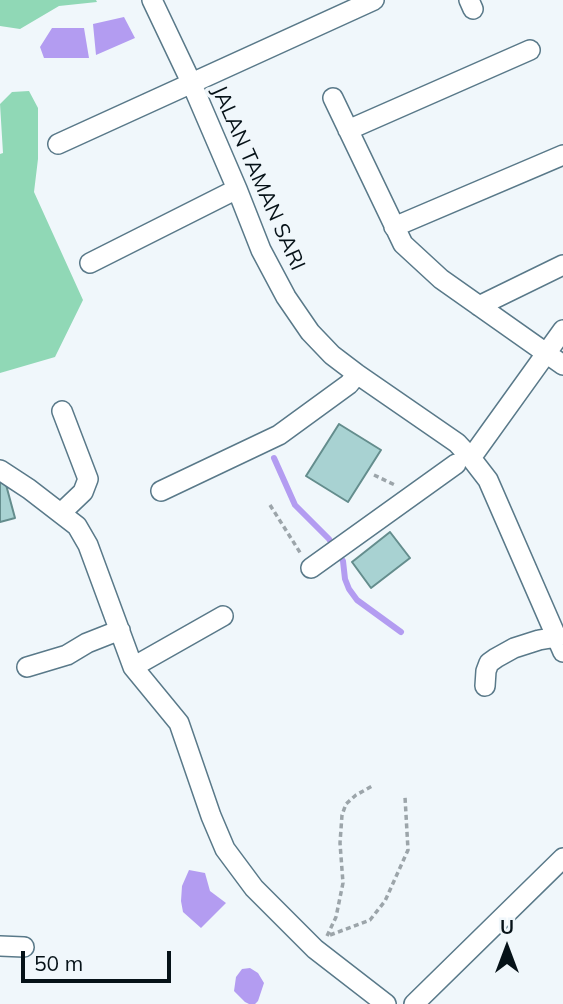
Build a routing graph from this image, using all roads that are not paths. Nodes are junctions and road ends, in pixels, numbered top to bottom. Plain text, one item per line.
1 (152, 0) edge
2 (374, 0) edge
3 (530, 50) dead end
4 (191, 82) junction
5 (333, 98) dead end
6 (348, 130) junction
7 (58, 144) dead end
8 (563, 155) edge
9 (237, 189) junction
10 (394, 227) junction
11 (90, 263) dead end
12 (563, 265) edge
13 (479, 306) junction
14 (563, 330) edge
15 (555, 359) edge
16 (357, 374) junction
17 (62, 411) dead end
18 (464, 461) junction
19 (0, 470) edge
20 (161, 491) dead end
21 (61, 513) junction
22 (311, 568) road end
23 (223, 616) dead end
24 (120, 630) junction
25 (560, 644) edge
26 (27, 667) dead end
27 (133, 667) junction
28 (485, 686) dead end
29 (563, 860) edge
30 (0, 946) edge
31 (24, 947) dead end
32 (386, 1004) edge
33 (414, 1004) edge

1 - 4 street, JALAN TAMAN SARI
2 - 4 street
3 - 6 street
4 - 7 street
4 - 9 street, JALAN TAMAN SARI
5 - 6 street
6 - 10 street
8 - 10 street
9 - 11 street
9 - 16 street, JALAN TAMAN SARI
10 - 13 street
12 - 13 street
13 - 15 street
14 - 15 street
15 - 18 street
16 - 18 street, JALAN TAMAN SARI
16 - 20 street
17 - 21 street
18 - 22 street
18 - 25 street, JALAN TAMAN SARI
19 - 21 street
21 - 24 street
23 - 27 street
24 - 26 street
24 - 27 street
25 - 28 street
27 - 32 street
29 - 33 street
30 - 31 street

